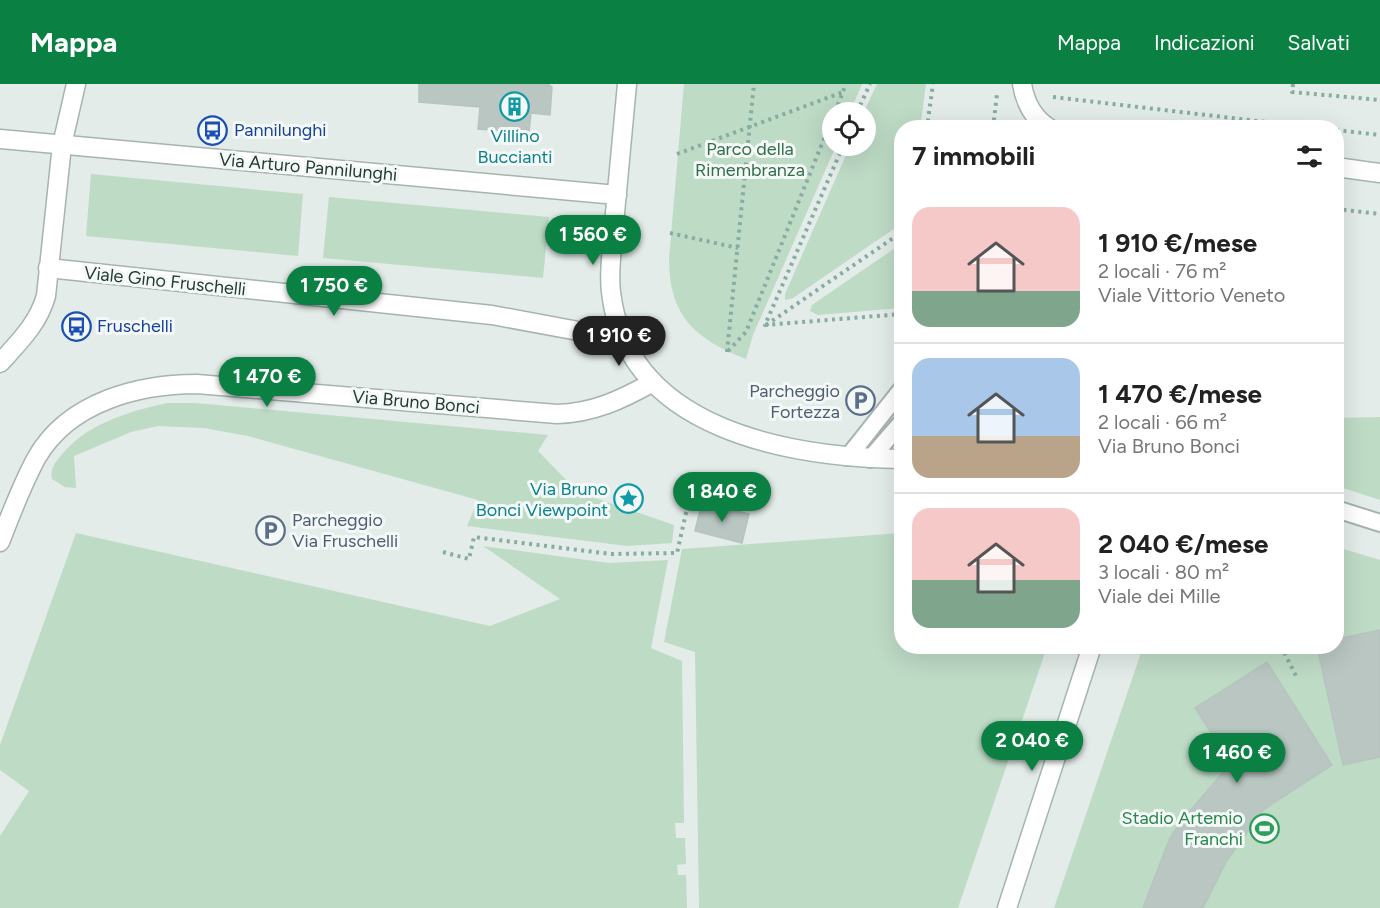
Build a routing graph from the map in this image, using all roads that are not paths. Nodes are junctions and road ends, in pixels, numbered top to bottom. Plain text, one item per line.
1 (76, 84) edge
2 (627, 84) edge
3 (1022, 84) edge
4 (1040, 120) edge
5 (0, 139) edge
6 (62, 145) junction
7 (1344, 168) edge
8 (1380, 173) edge
9 (617, 195) junction
10 (48, 268) junction
11 (620, 331) junction
12 (0, 363) edge
13 (653, 382) junction
14 (894, 399) edge
15 (894, 431) edge
16 (848, 457) junction
17 (870, 459) junction
18 (894, 459) edge
19 (1344, 512) edge
20 (1380, 523) edge
21 (0, 542) edge
22 (1089, 654) edge
23 (1007, 908) edge

1 - 6 street
2 - 9 street
3 - 4 street
5 - 6 street, Via Arturo Pannilunghi
6 - 9 street, Via Arturo Pannilunghi
6 - 10 street
7 - 8 street
9 - 11 street
10 - 11 street, Viale Gino Fruschelli
10 - 12 street
11 - 13 street
13 - 16 street
13 - 21 street, Via Bruno Bonci
14 - 16 lane
15 - 17 lane
16 - 17 street
17 - 18 street
19 - 20 lane
22 - 23 street

